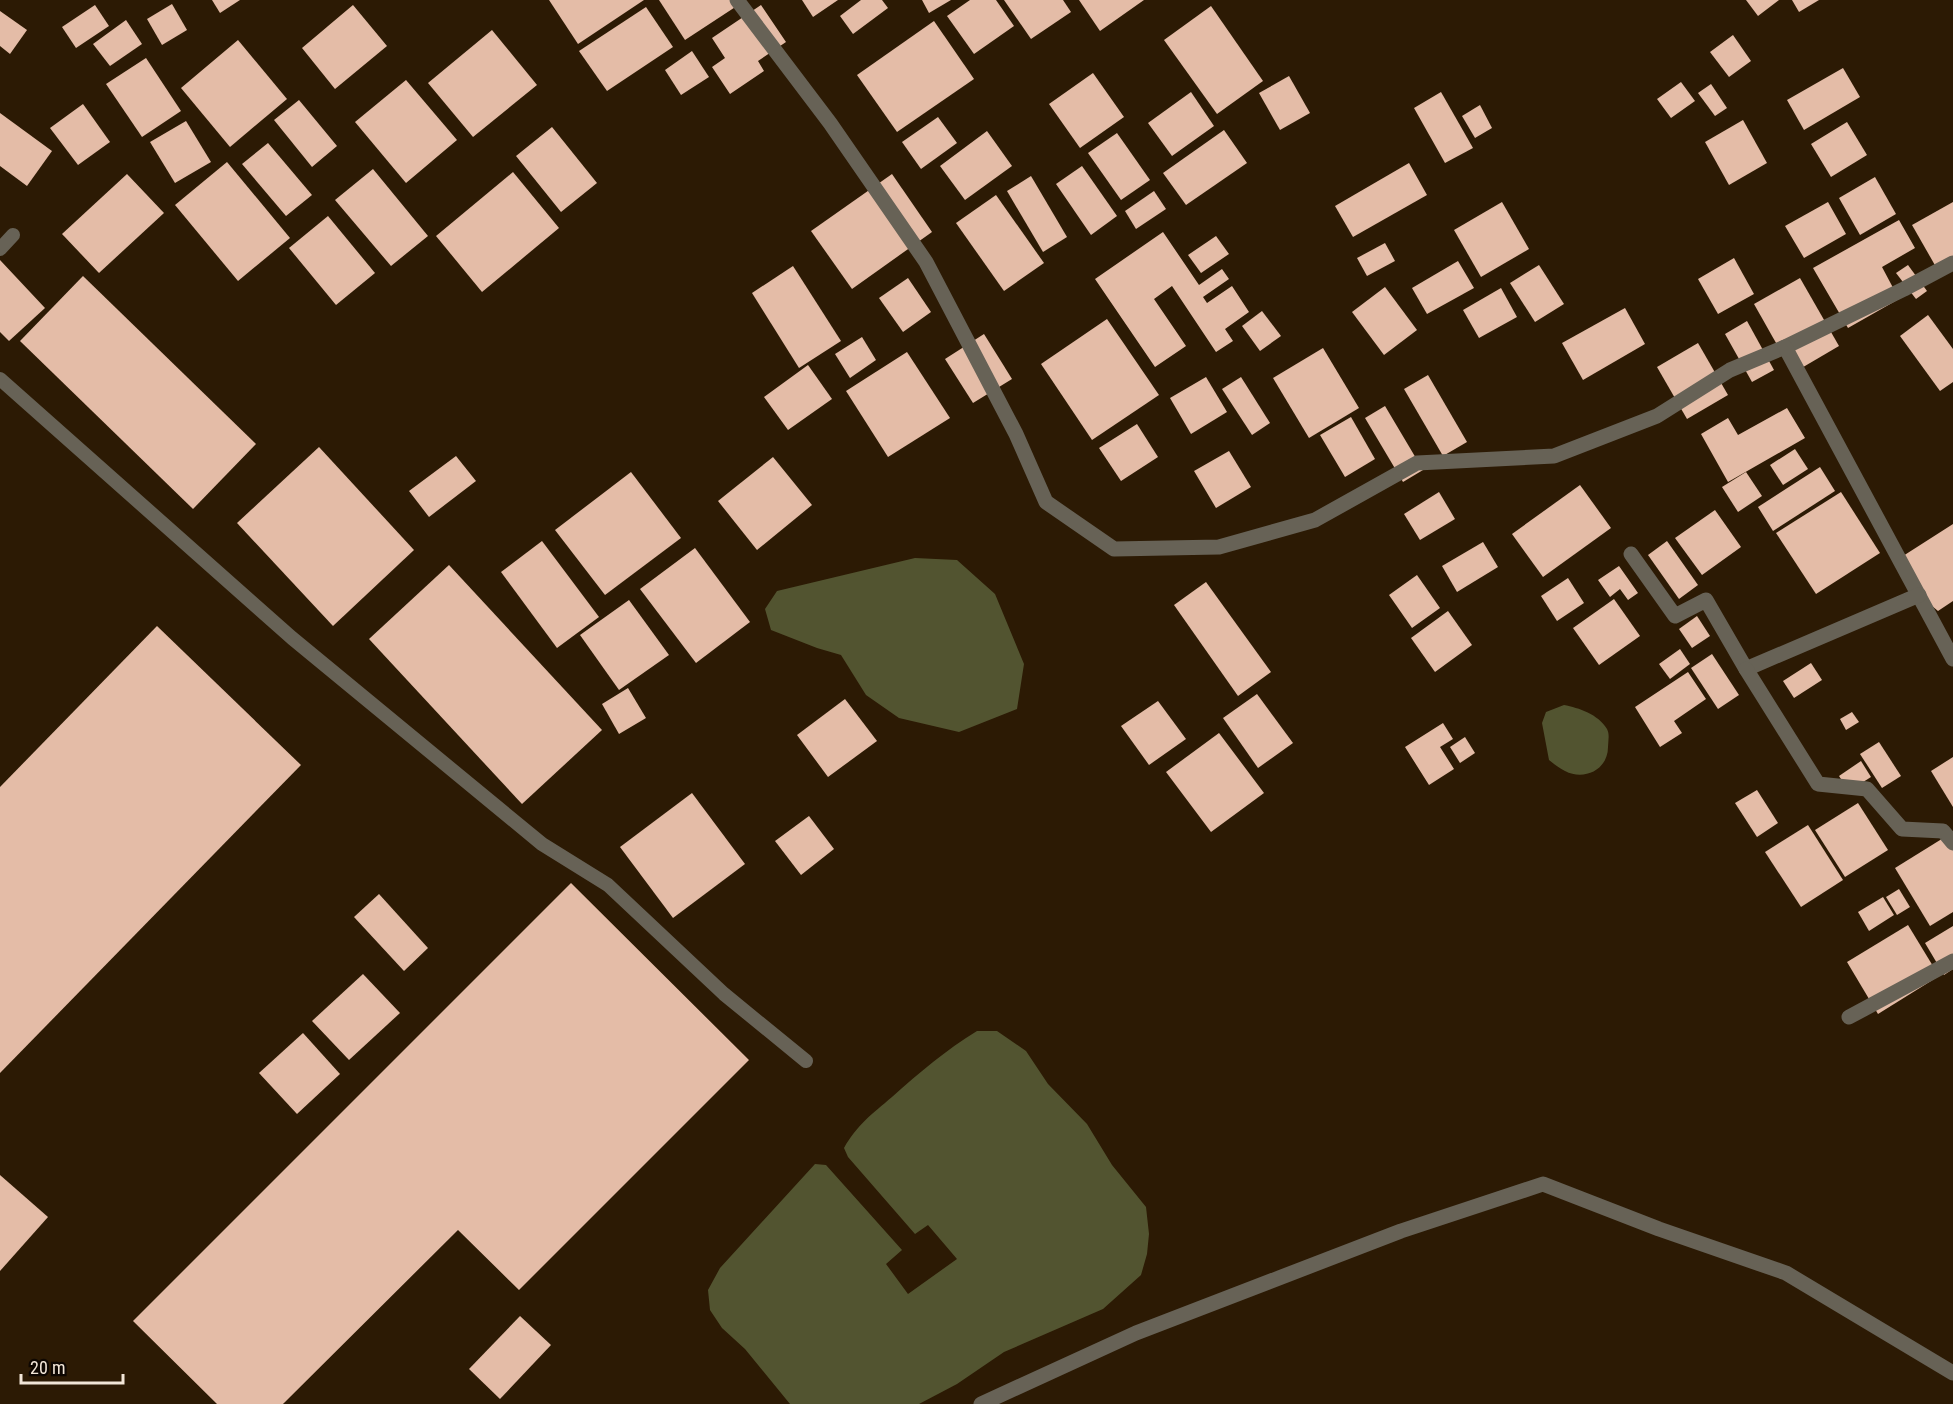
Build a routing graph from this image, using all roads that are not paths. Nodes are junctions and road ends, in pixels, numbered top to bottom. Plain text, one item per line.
1 (737, 0) edge
2 (13, 235) dead end
3 (0, 249) edge
4 (1953, 263) edge
5 (1785, 347) junction
6 (0, 380) edge
7 (1631, 554) dead end
8 (1919, 595) junction
9 (1953, 659) edge
10 (1746, 669) junction
11 (1953, 843) edge
12 (1953, 961) edge
13 (1849, 1017) dead end
14 (806, 1061) dead end
15 (1953, 1373) edge
16 (981, 1404) edge

1 - 5 street
2 - 3 lane
4 - 5 street
5 - 8 street
6 - 14 lane
7 - 10 street
8 - 9 street
8 - 10 street
10 - 11 street
12 - 13 street
15 - 16 street

